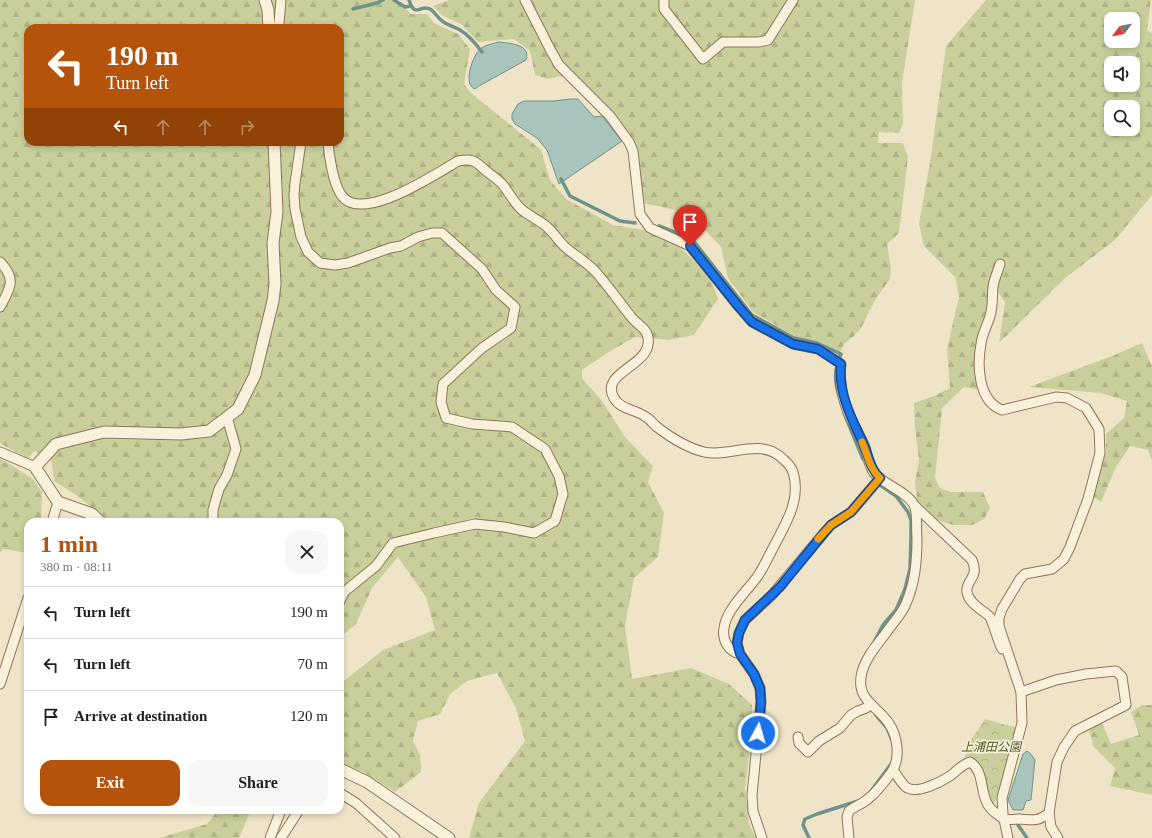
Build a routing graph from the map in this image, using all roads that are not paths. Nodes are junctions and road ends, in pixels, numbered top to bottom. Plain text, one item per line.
1 (265, 0) edge
2 (281, 0) edge
3 (525, 0) edge
4 (664, 0) edge
5 (793, 0) edge
6 (269, 24) edge
7 (279, 24) edge
8 (274, 146) edge
9 (301, 146) edge
10 (328, 146) edge
11 (0, 262) edge
12 (1000, 264) dead end
13 (0, 307) edge
14 (227, 417) junction
15 (0, 452) edge
16 (35, 467) junction
17 (877, 481) junction
18 (58, 502) junction
19 (914, 505) junction
20 (53, 518) edge
21 (96, 518) edge
22 (213, 518) edge
23 (344, 592) edge
24 (24, 610) edge
25 (1007, 650) junction
26 (740, 654) junction
27 (0, 684) edge
28 (1021, 692) junction
29 (868, 706) junction
30 (798, 737) dead end
31 (893, 770) junction
32 (344, 771) edge
33 (344, 796) edge
34 (1049, 813) junction
35 (279, 814) edge
36 (297, 814) edge
37 (1004, 819) junction
38 (270, 838) edge
39 (282, 838) edge
40 (395, 838) edge
41 (449, 838) edge
42 (762, 838) edge
43 (849, 838) edge
44 (1008, 838) edge
45 (1058, 838) edge

1 - 6 street
2 - 7 street
3 - 17 street
4 - 5 street
8 - 14 street
9 - 23 street
10 - 26 street
11 - 13 street
12 - 25 street
14 - 16 street
14 - 22 street
15 - 16 street
16 - 18 street
17 - 19 street
17 - 26 street
18 - 20 street
18 - 21 street
19 - 25 street
19 - 29 street
24 - 27 street
25 - 28 street
26 - 42 street
28 - 34 street
28 - 37 street
29 - 30 street
29 - 31 street
31 - 37 street
31 - 43 street
32 - 41 street
33 - 40 street
34 - 37 street
34 - 45 street
35 - 38 street
36 - 39 street
37 - 44 street

